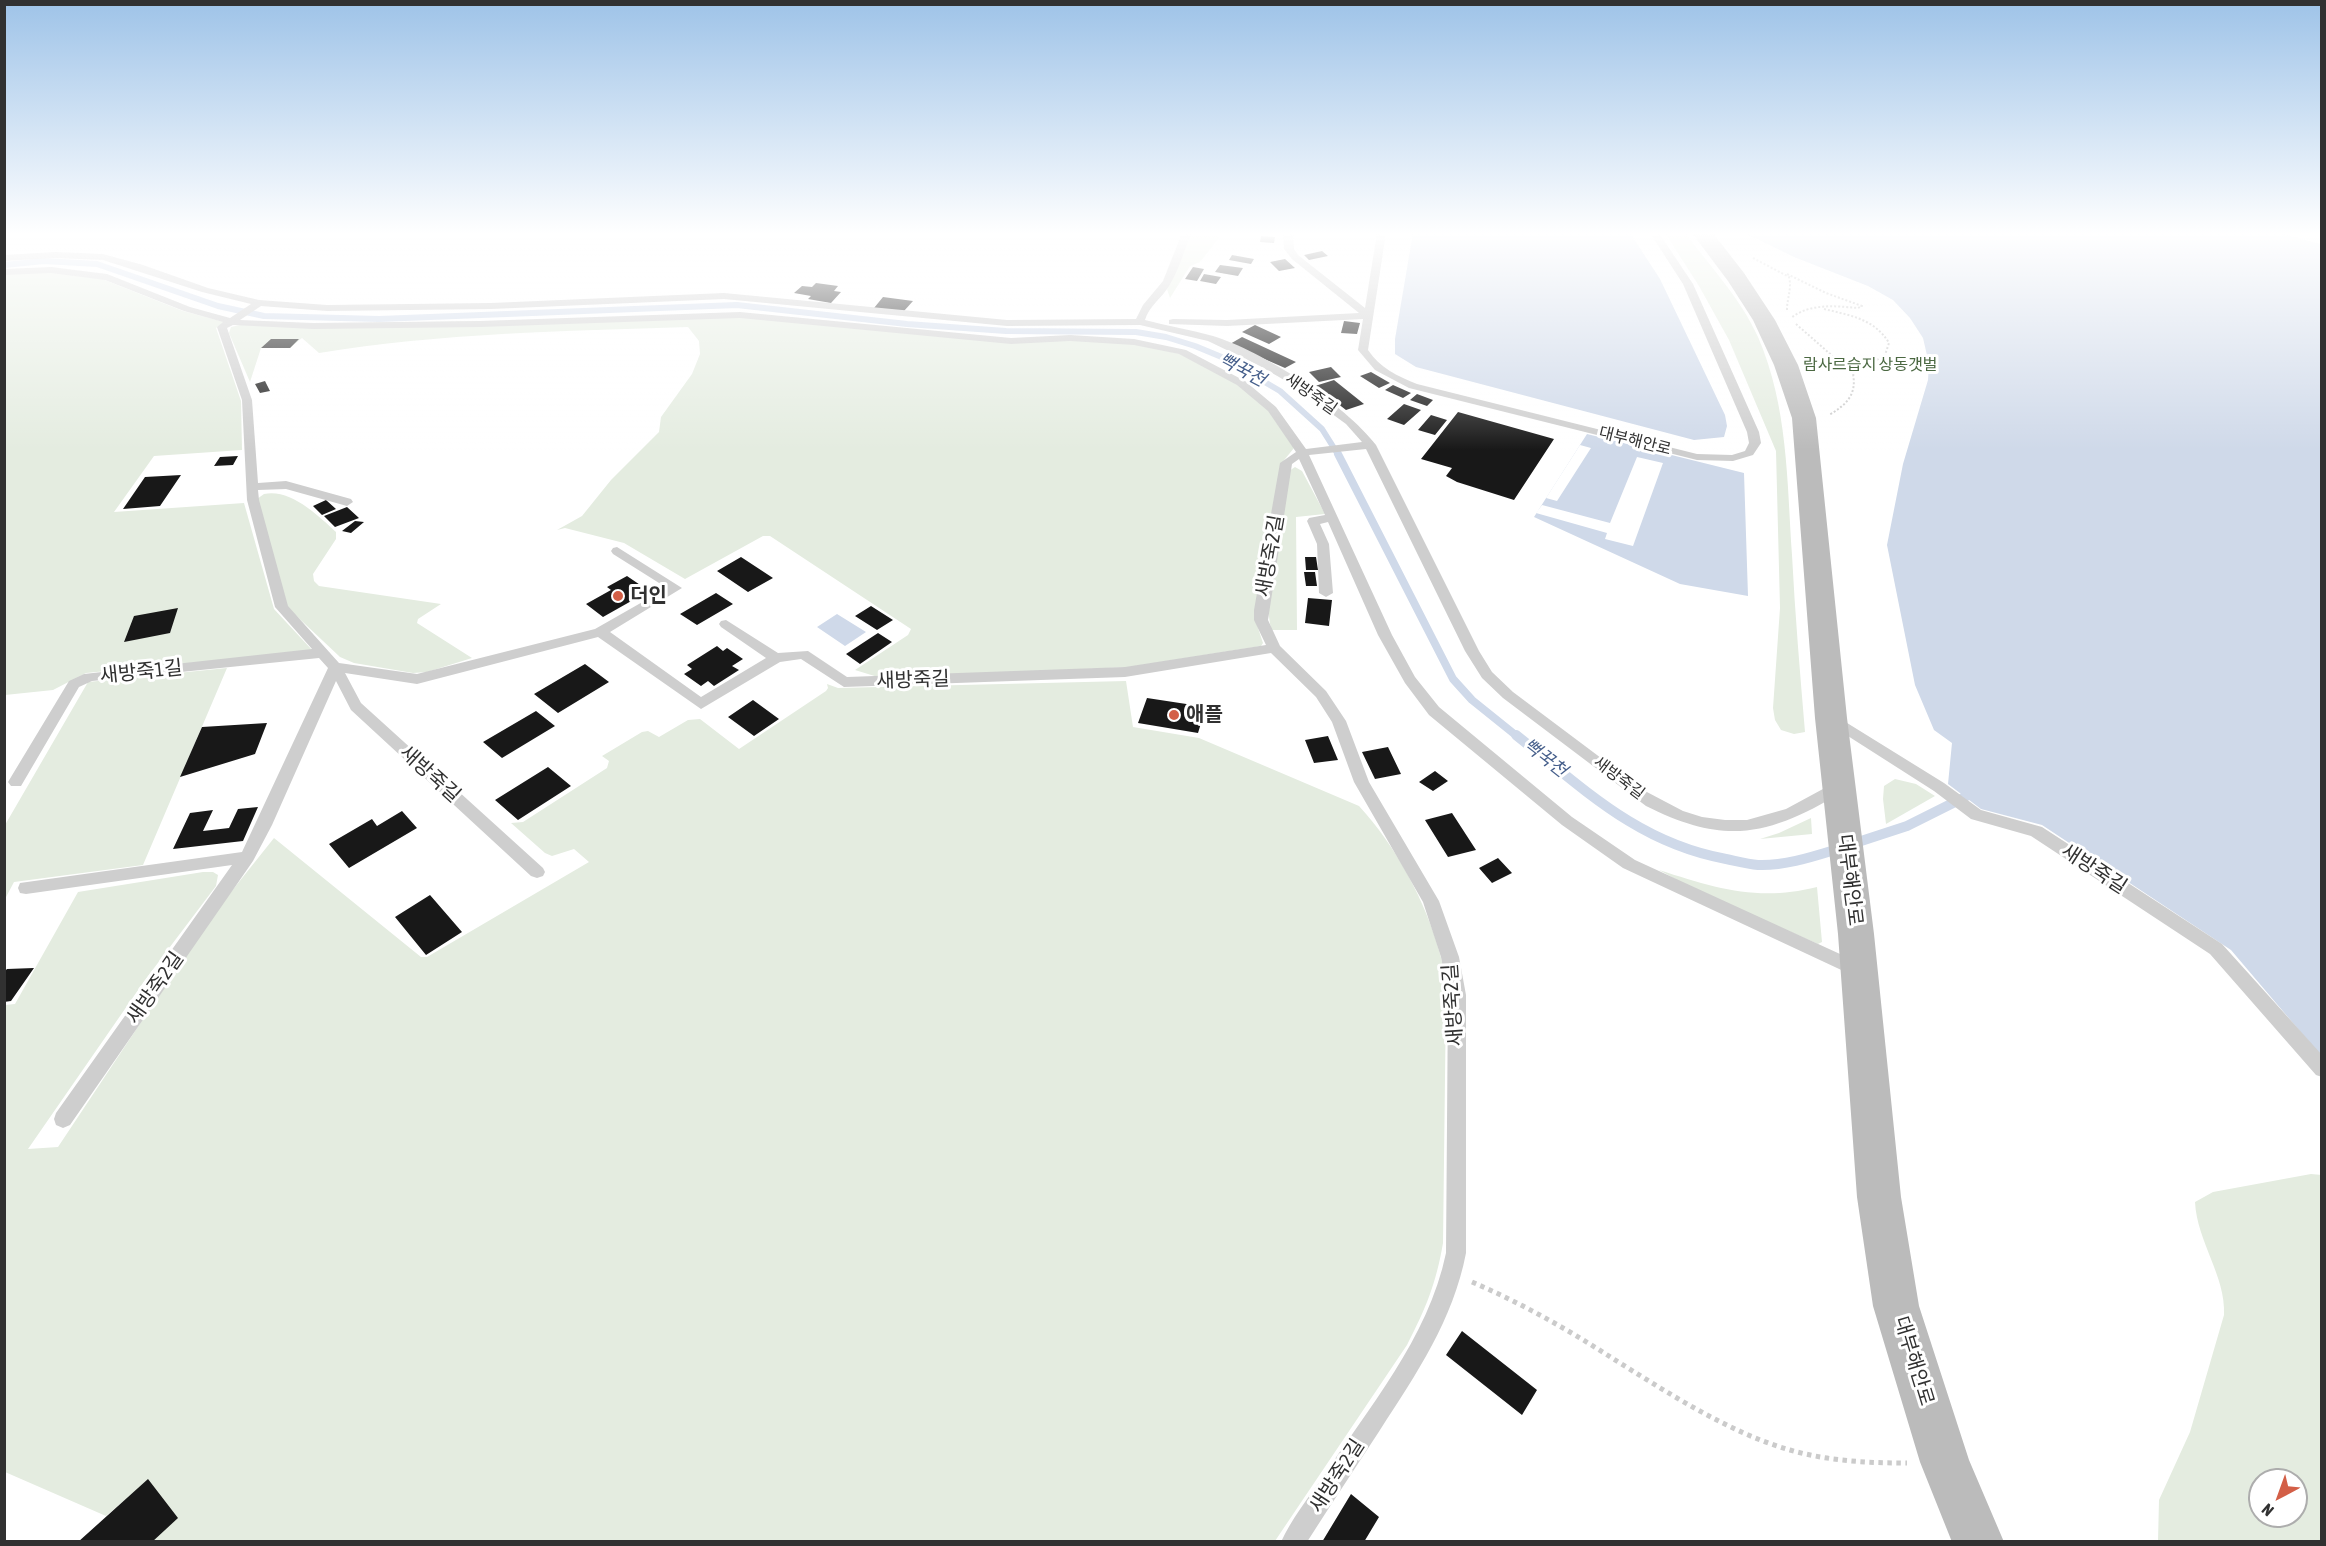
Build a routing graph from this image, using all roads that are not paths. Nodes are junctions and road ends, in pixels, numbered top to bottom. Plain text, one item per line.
1 (177, 305) edge
2 (256, 305) edge
3 (288, 305) edge
4 (511, 305) edge
5 (820, 305) edge
6 (1148, 305) edge
7 (1355, 305) edge
8 (1370, 305) edge
9 (1697, 305) edge
10 (1757, 305) edge
11 (1368, 316) junction
12 (232, 320) junction
13 (1140, 322) junction
14 (1364, 446) junction
15 (1305, 452) junction
16 (252, 487) junction
17 (347, 502) dead end
18 (1332, 518) junction
19 (617, 551) dead end
20 (1326, 592) dead end
21 (726, 624) dead end
22 (600, 632) junction
23 (1274, 648) junction
24 (322, 653) junction
25 (776, 658) junction
26 (334, 667) junction
27 (1831, 718) junction
28 (16, 782) dead end
29 (1840, 798) junction
30 (247, 857) junction
31 (537, 872) dead end
32 (26, 888) dead end
33 (1857, 952) junction
34 (2322, 1069) edge
35 (63, 1119) dead end
36 (1293, 1542) edge
37 (1978, 1542) edge

1 - 12 lane, 새방죽길
2 - 12 lane
3 - 4 lane, 새방죽길
5 - 13 lane, 새방죽길
6 - 13 lane
7 - 11 lane
8 - 11 lane, 대부해안로
9 - 11 lane, 대부해안로
10 - 27 street, 대부해안로
11 - 13 lane
12 - 15 lane, 새방죽길
12 - 16 lane, 새방죽길
13 - 14 lane, 새방죽길
14 - 15 lane
14 - 29 lane, 새방죽길
15 - 18 lane, 새방죽길
15 - 23 lane, 새방죽2길
16 - 17 lane
16 - 24 lane, 새방죽길
18 - 20 lane
18 - 33 lane, 새방죽길
19 - 22 lane
21 - 25 lane
22 - 25 lane, 새방죽길
22 - 26 lane
23 - 25 lane, 새방죽길
23 - 36 lane, 새방죽2길
24 - 26 lane, 새방죽길
24 - 28 lane, 새방죽1길
26 - 30 lane, 새방죽2길
26 - 31 lane, 새방죽길
27 - 29 street, 대부해안로
27 - 34 lane, 새방죽길
29 - 33 street, 대부해안로
30 - 32 lane
30 - 35 lane, 새방죽2길
33 - 37 street, 대부해안로

